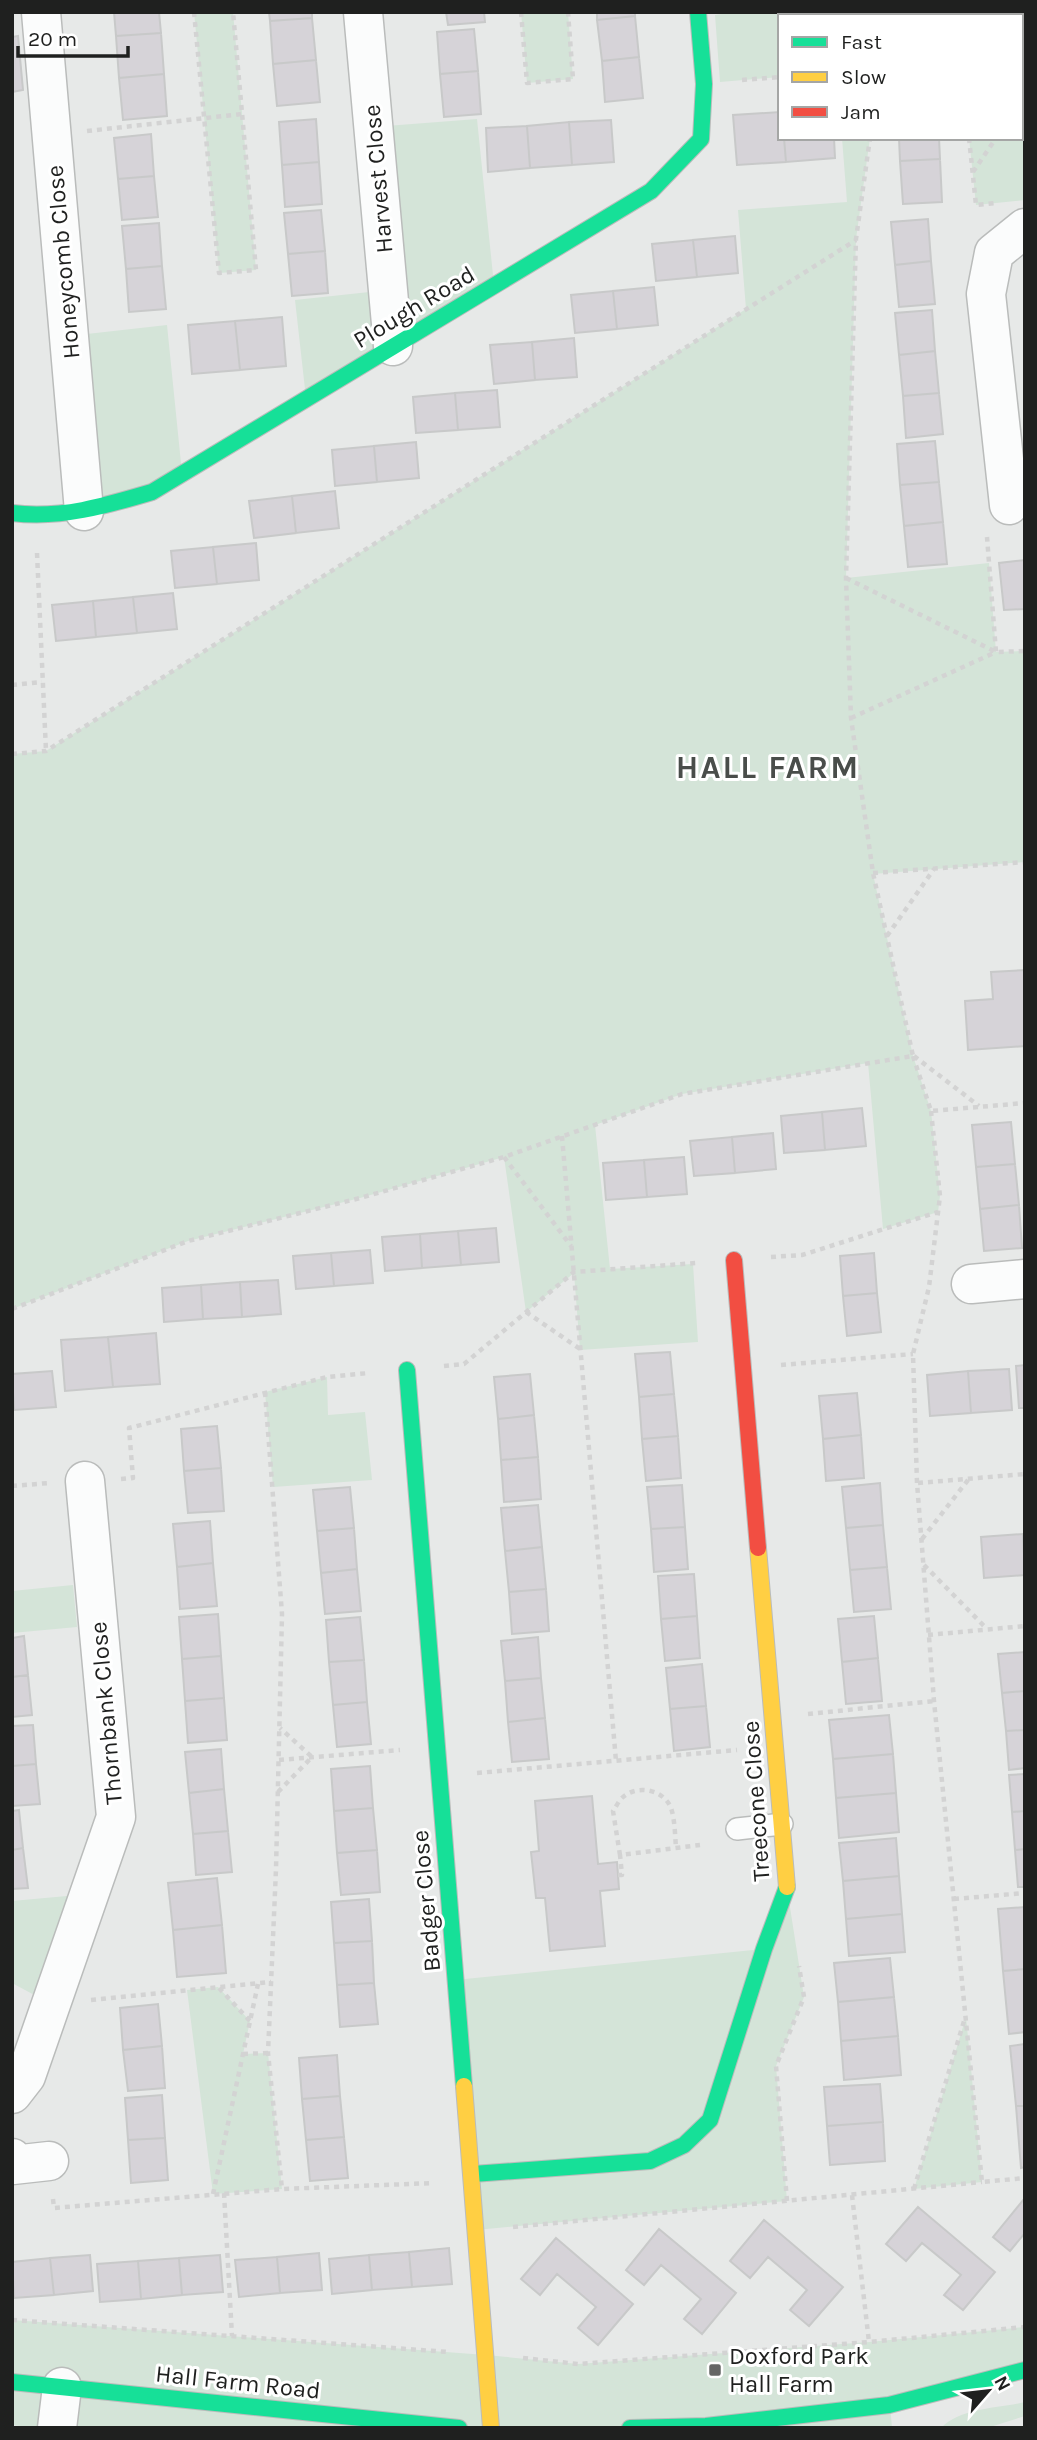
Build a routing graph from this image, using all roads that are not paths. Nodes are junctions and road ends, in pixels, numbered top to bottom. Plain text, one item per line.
1 (41, 12) edge
2 (363, 12) edge
3 (698, 12) edge
4 (1013, 216) edge
5 (393, 346) junction
6 (1009, 505) road end
7 (84, 511) junction
8 (12, 513) edge
9 (734, 1260) road end
10 (1025, 1279) edge
11 (971, 1284) dead end
12 (407, 1370) road end
13 (85, 1481) road end
14 (782, 1824) junction
15 (737, 1829) dead end
16 (12, 2094) edge
17 (473, 2178) junction
18 (1025, 2370) edge
19 (12, 2382) edge
20 (62, 2387) junction
21 (891, 2416) edge
22 (57, 2428) edge
23 (459, 2428) edge
24 (491, 2428) edge
25 (630, 2428) edge

1 - 7 street, Honeycomb Close
2 - 5 street, Harvest Close
3 - 5 street, Plough Road
4 - 6 street
5 - 7 street, Plough Road
7 - 8 street, Plough Road
9 - 14 street, Treecone Close
10 - 11 street
12 - 17 street, Badger Close
13 - 16 street, Thornbank Close
14 - 15 lane
14 - 17 street, Treecone Close
17 - 24 street, Badger Close
18 - 21 street
19 - 20 street, Hall Farm Road
20 - 22 street
20 - 23 street, Hall Farm Road
21 - 25 street

